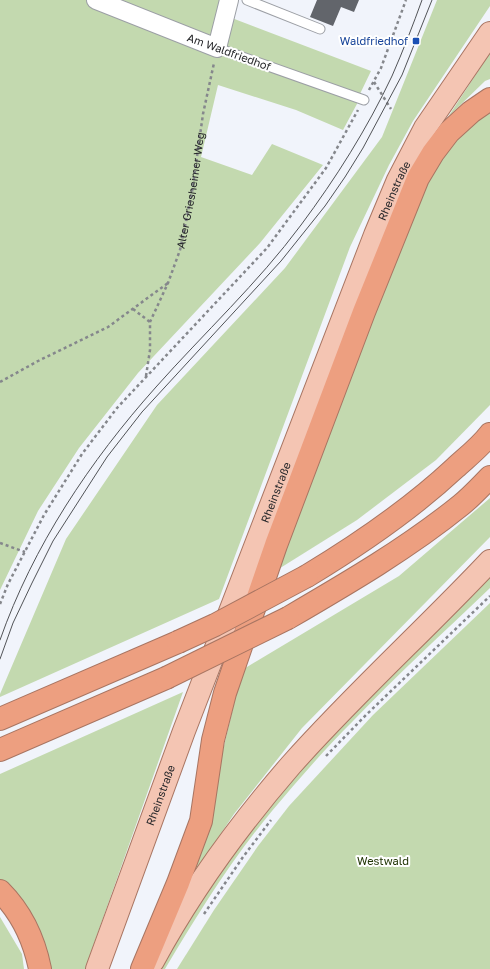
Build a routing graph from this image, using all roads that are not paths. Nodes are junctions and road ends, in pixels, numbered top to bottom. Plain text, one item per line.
1 (96, 0) edge
2 (229, 0) edge
3 (247, 0) edge
4 (320, 29) dead end
5 (490, 33) edge
6 (217, 48) junction
7 (490, 99) edge
8 (364, 100) road end
9 (488, 436) edge
10 (490, 477) edge
11 (490, 561) edge
12 (0, 718) edge
13 (0, 750) edge
14 (0, 891) edge
15 (40, 969) edge
16 (97, 969) edge
17 (142, 969) edge
18 (149, 969) edge

1 - 6 street, Am Waldfriedhof
2 - 6 street
3 - 4 lane
5 - 16 main road, Rheinstraße
6 - 8 lane, Am Waldfriedhof
7 - 17 highway
9 - 12 highway, bridge
10 - 13 highway, bridge
11 - 18 main road
14 - 15 highway

